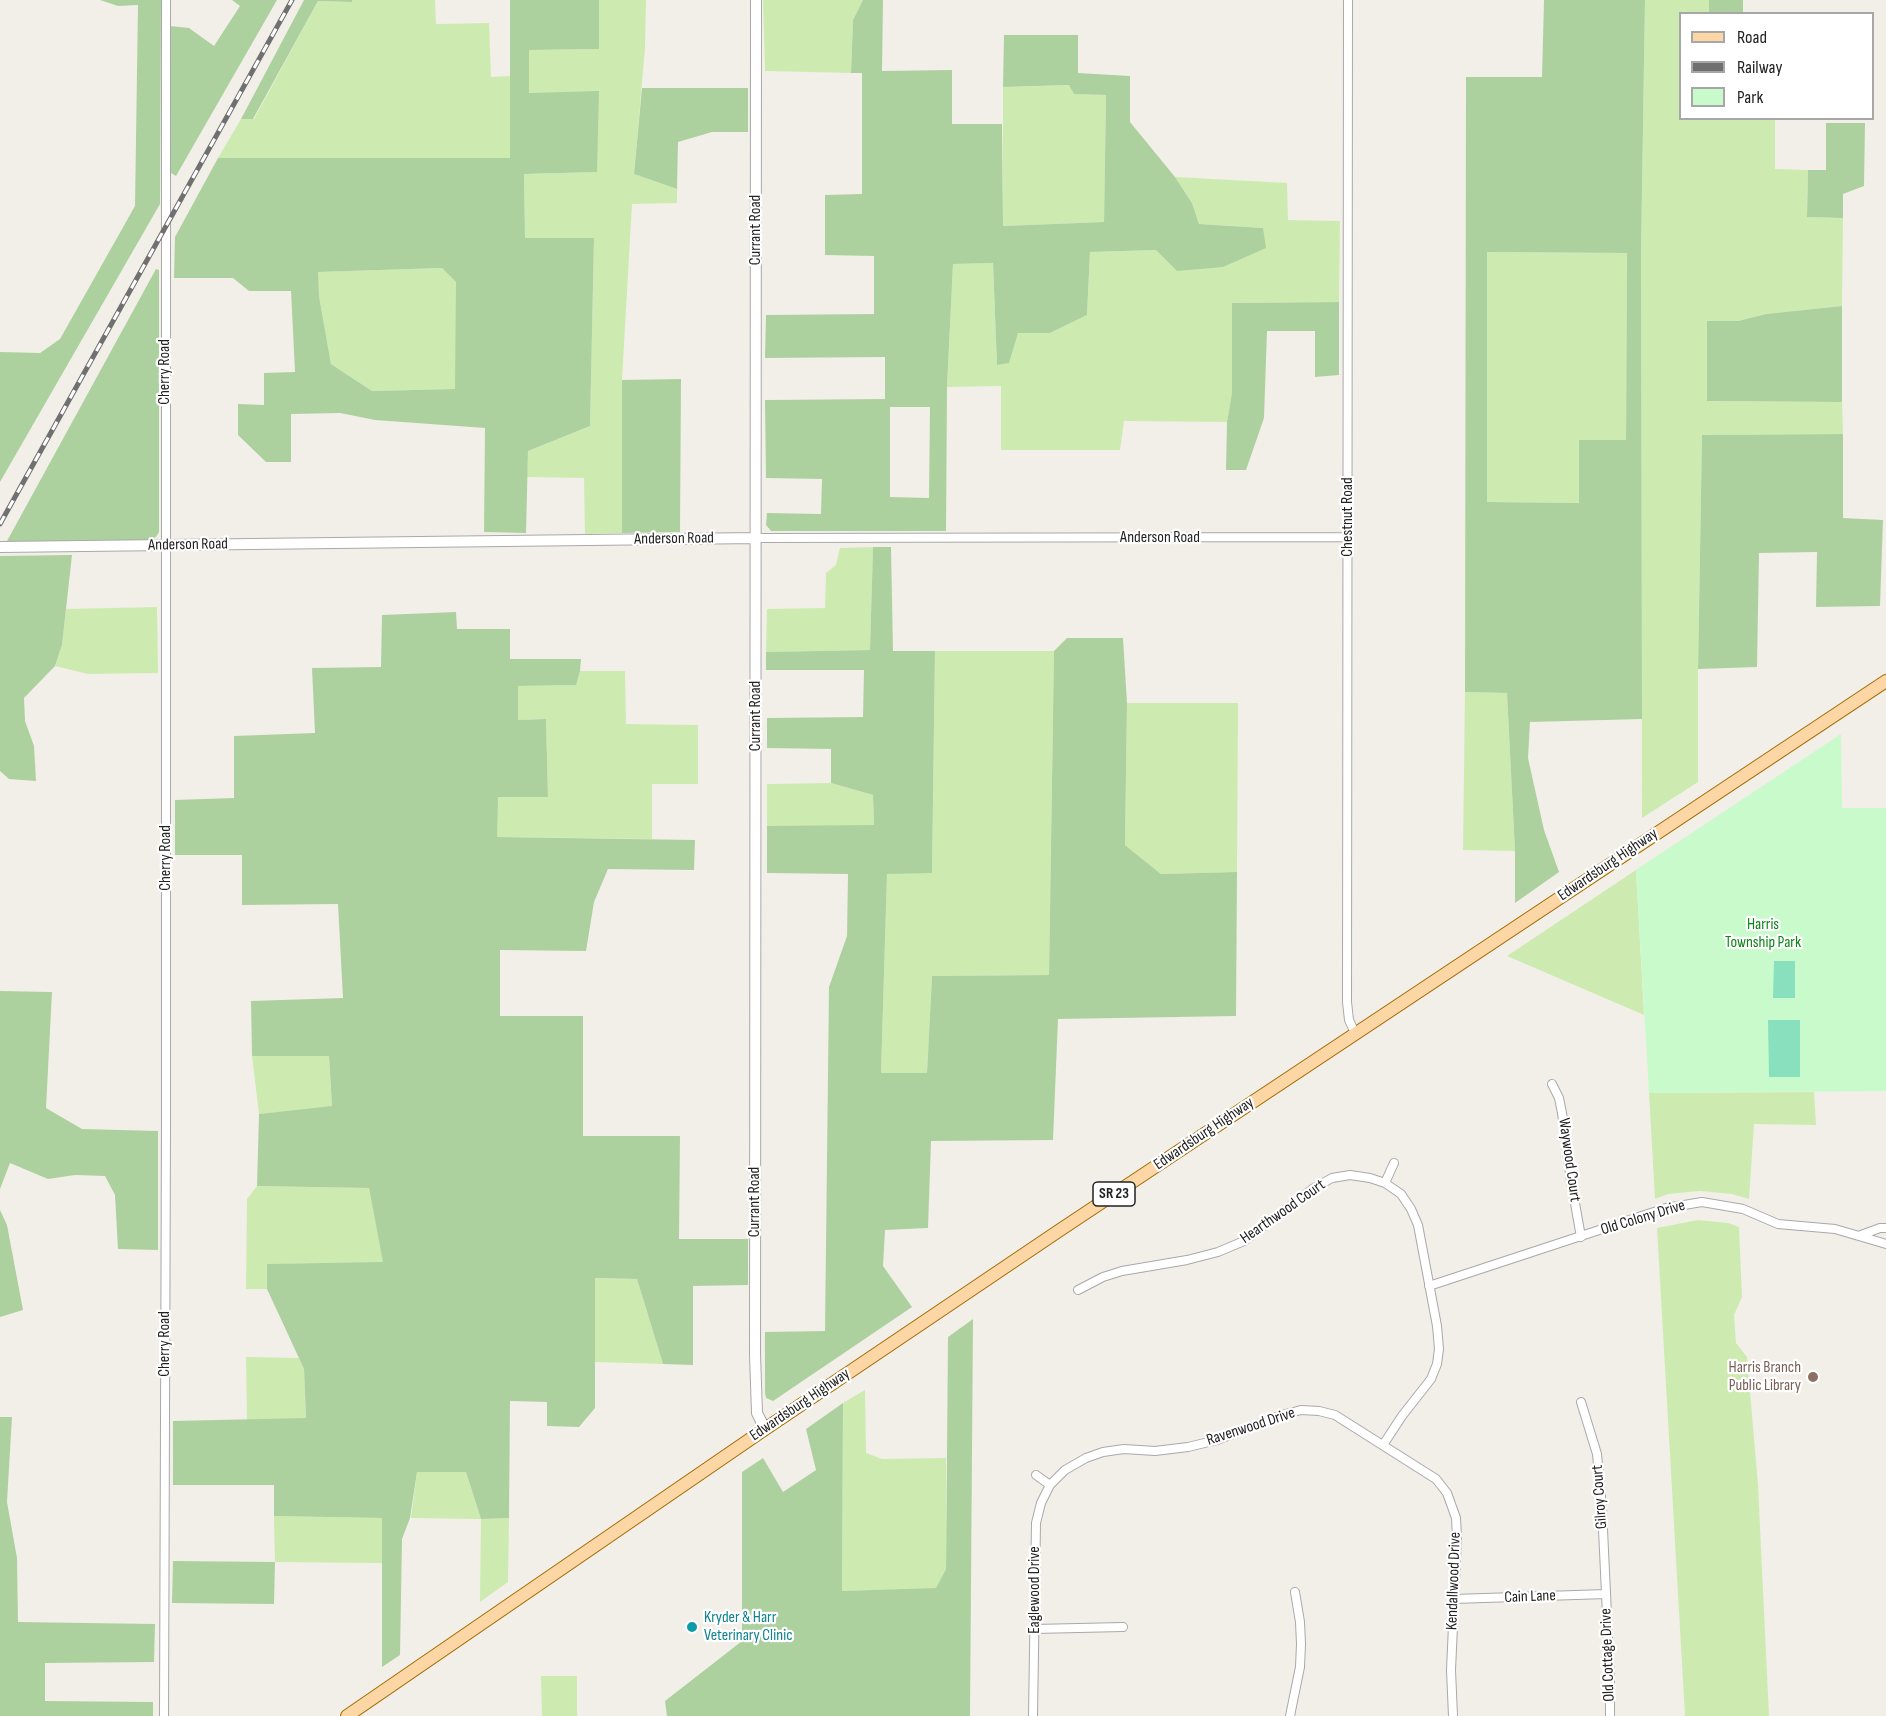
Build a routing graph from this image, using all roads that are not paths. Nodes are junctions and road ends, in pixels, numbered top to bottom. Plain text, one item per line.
1 (166, 0) edge
2 (756, 0) edge
3 (1348, 0) edge
4 (1348, 537) junction
5 (756, 538) junction
6 (165, 545) junction
7 (0, 547) edge
8 (1886, 681) edge
9 (1355, 1034) junction
10 (1552, 1084) dead end
11 (1394, 1163) dead end
12 (1385, 1183) junction
13 (1886, 1228) edge
14 (1861, 1235) junction
15 (1581, 1237) junction
16 (1886, 1244) edge
17 (1429, 1286) junction
18 (1078, 1290) dead end
19 (1581, 1402) dead end
20 (765, 1430) junction
21 (1383, 1445) junction
22 (1036, 1475) dead end
23 (1050, 1485) junction
24 (1295, 1592) dead end
25 (1606, 1594) junction
26 (1454, 1599) junction
27 (1123, 1627) dead end
28 (1034, 1629) junction
29 (164, 1716) edge
30 (347, 1716) edge
31 (1033, 1716) edge
32 (1290, 1716) edge
33 (1454, 1716) edge
34 (1610, 1716) edge

1 - 6 street, Cherry Road
2 - 5 street, Currant Road
3 - 4 street, Chestnut Road
4 - 5 street, Anderson Road
4 - 9 street, Chestnut Road
5 - 6 street, Anderson Road
5 - 20 street, Currant Road
6 - 7 street, Anderson Road
6 - 29 street, Cherry Road
8 - 9 main road, Edwardsburg Highway / SR 23
9 - 20 main road, Edwardsburg Highway / SR 23
10 - 15 street, Waywood Court
11 - 12 street
12 - 17 street, Hearthwood Court
12 - 18 street, Hearthwood Court
13 - 14 street, Old Colony Drive
14 - 15 street, Old Colony Drive
14 - 16 street, Old Colony Drive
15 - 17 street, Old Colony Drive
17 - 21 street, Hearthwood Court
19 - 25 street, Gilroy Court
20 - 30 main road, Edwardsburg Highway / SR 23
21 - 23 street, Ravenwood Drive
21 - 26 street, Kendallwood Drive
22 - 23 street
23 - 28 street, Eaglewood Drive
24 - 32 street
25 - 26 street, Cain Lane
25 - 34 street, Old Cottage Drive
26 - 33 street, Kendallwood Drive
27 - 28 street
28 - 31 street, Eaglewood Drive

